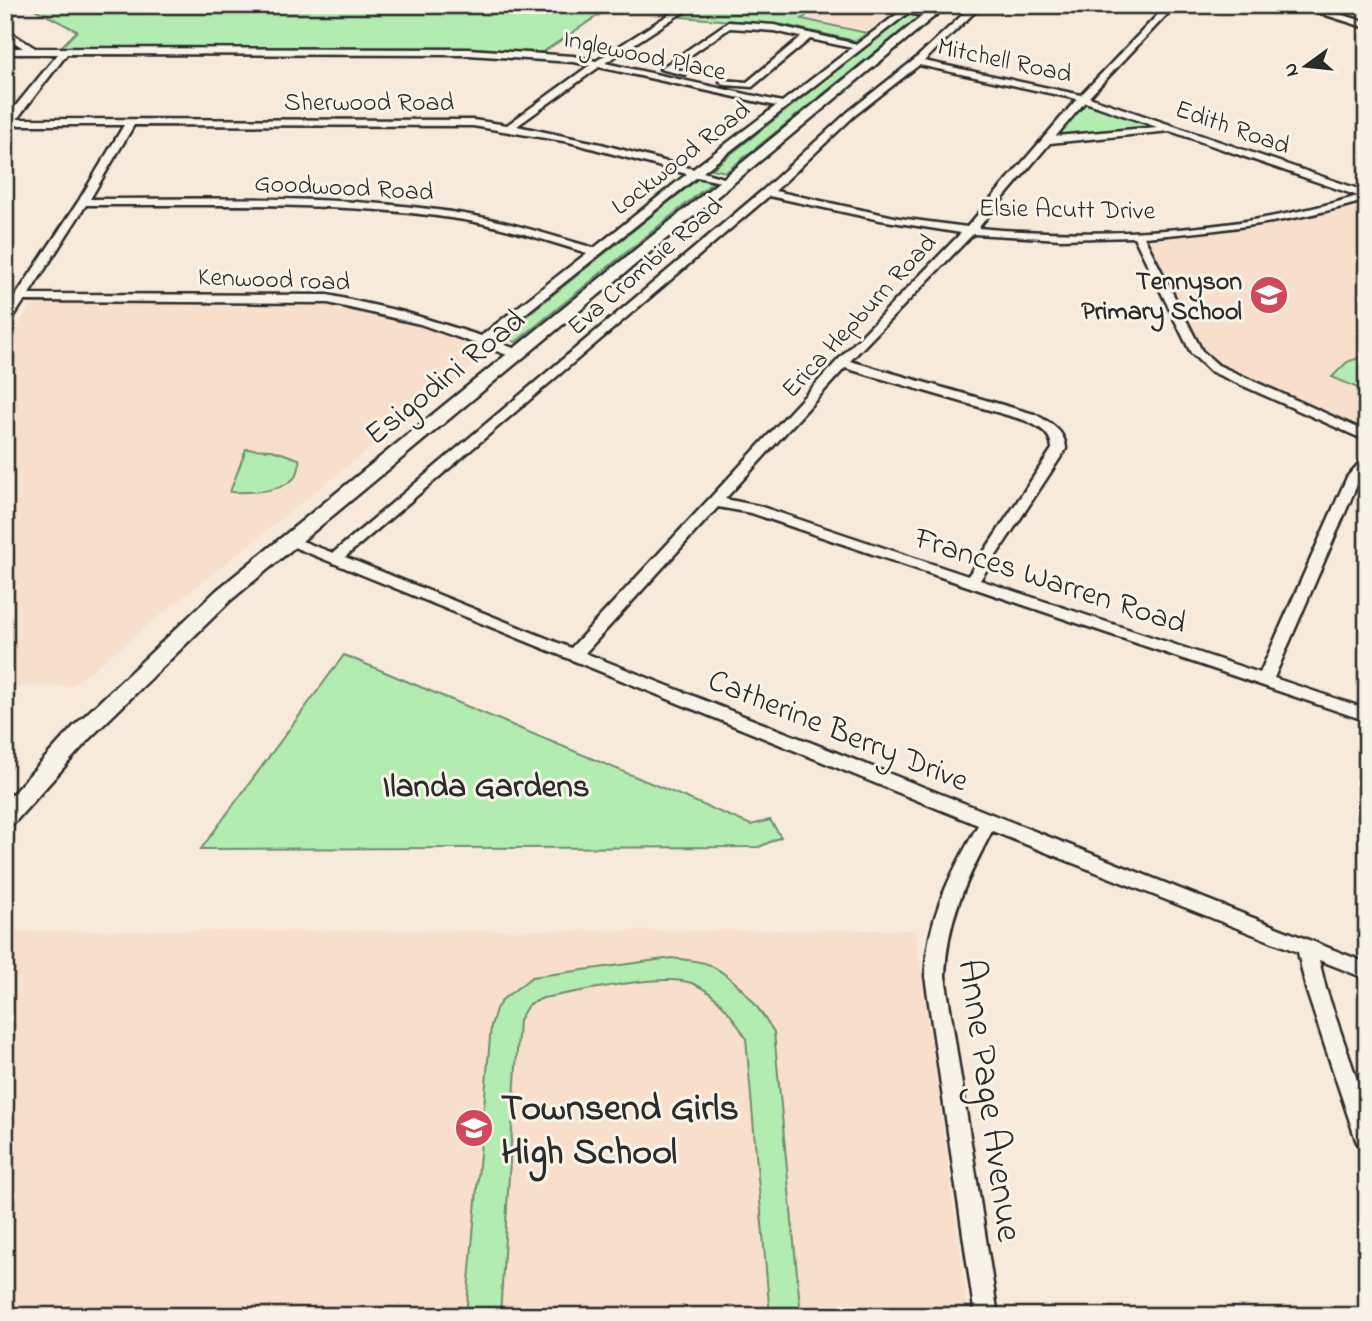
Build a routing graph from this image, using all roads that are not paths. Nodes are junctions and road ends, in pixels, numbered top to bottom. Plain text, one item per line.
1 (690, 5) edge
2 (877, 5) edge
3 (978, 5) edge
4 (1172, 5) edge
5 (1298, 5) edge
6 (937, 10) edge
7 (906, 11) junction
8 (1367, 25) edge
9 (5, 32) edge
10 (809, 35) junction
11 (859, 47) junction
12 (5, 51) edge
13 (35, 52) junction
14 (64, 52) junction
15 (917, 62) junction
16 (599, 63) junction
17 (1083, 98) junction
18 (783, 105) junction
19 (8, 122) edge
20 (131, 122) junction
21 (510, 127) junction
22 (1171, 129) junction
23 (1047, 140) junction
24 (695, 173) junction
25 (726, 182) junction
26 (767, 192) junction
27 (1367, 197) edge
28 (83, 202) junction
29 (970, 230) junction
30 (1138, 236) junction
31 (597, 252) junction
32 (21, 297) junction
33 (5, 321) edge
34 (483, 341) junction
35 (517, 354) junction
36 (842, 363) junction
37 (1367, 437) edge
38 (1367, 463) edge
39 (716, 502) junction
40 (289, 540) junction
41 (337, 557) junction
42 (971, 582) junction
43 (575, 655) junction
44 (1265, 680) junction
45 (1367, 715) edge
46 (5, 818) edge
47 (988, 822) junction
48 (1306, 947) junction
49 (1367, 971) edge
50 (1367, 1140) edge
51 (987, 1316) edge

1 - 16 street
2 - 7 street
3 - 15 street, Eva Crombie Road
4 - 17 street, Erica Hepburn Road
5 - 8 street
6 - 7 street
6 - 25 main road, Esigodini Road
7 - 11 street, Lockwood Road
9 - 13 street
10 - 10 street
10 - 11 street
11 - 18 street, Lockwood Road
12 - 13 street, Inglewood Place
13 - 14 street, Inglewood Place
14 - 16 street, Inglewood Place
14 - 19 street
15 - 17 street, Mitchell Road
15 - 26 street, Eva Crombie Road
16 - 18 street, Inglewood Place
16 - 21 street
17 - 22 street, Edith Road
17 - 23 street, Erica Hepburn Road
18 - 24 street, Lockwood Road
19 - 20 street, Sherwood Road
20 - 21 street, Sherwood Road
20 - 28 street
21 - 24 street, Sherwood Road
22 - 23 street
22 - 27 street, Edith Road
23 - 29 street, Erica Hepburn Road
24 - 25 street, Sherwood Road
24 - 31 street, Lockwood Road
25 - 35 main road, Esigodini Road
26 - 29 street, Elsie Acutt Drive
26 - 41 street, Eva Crombie Road
27 - 30 street, Elsie Acutt Drive
28 - 31 street, Goodwood Road
28 - 32 street
29 - 30 street, Elsie Acutt Drive
29 - 36 street, Erica Hepburn Road
30 - 37 street
31 - 34 street, Lockwood Road
32 - 33 street
32 - 34 street, Kenwood road
34 - 35 street, Kenwood road
35 - 40 main road, Esigodini Road
36 - 39 street, Erica Hepburn Road
36 - 42 street
38 - 44 street
39 - 42 street, Frances Warren Road
39 - 43 street, Erica Hepburn Road
40 - 41 street, Catherine Berry Drive
40 - 46 main road, Esigodini Road
41 - 43 street, Catherine Berry Drive
42 - 44 street, Frances Warren Road
43 - 47 street, Catherine Berry Drive
44 - 45 street, Frances Warren Road
47 - 48 street, Catherine Berry Drive
47 - 51 street, Anne Page Avenue
48 - 49 street, Catherine Berry Drive
48 - 50 street

